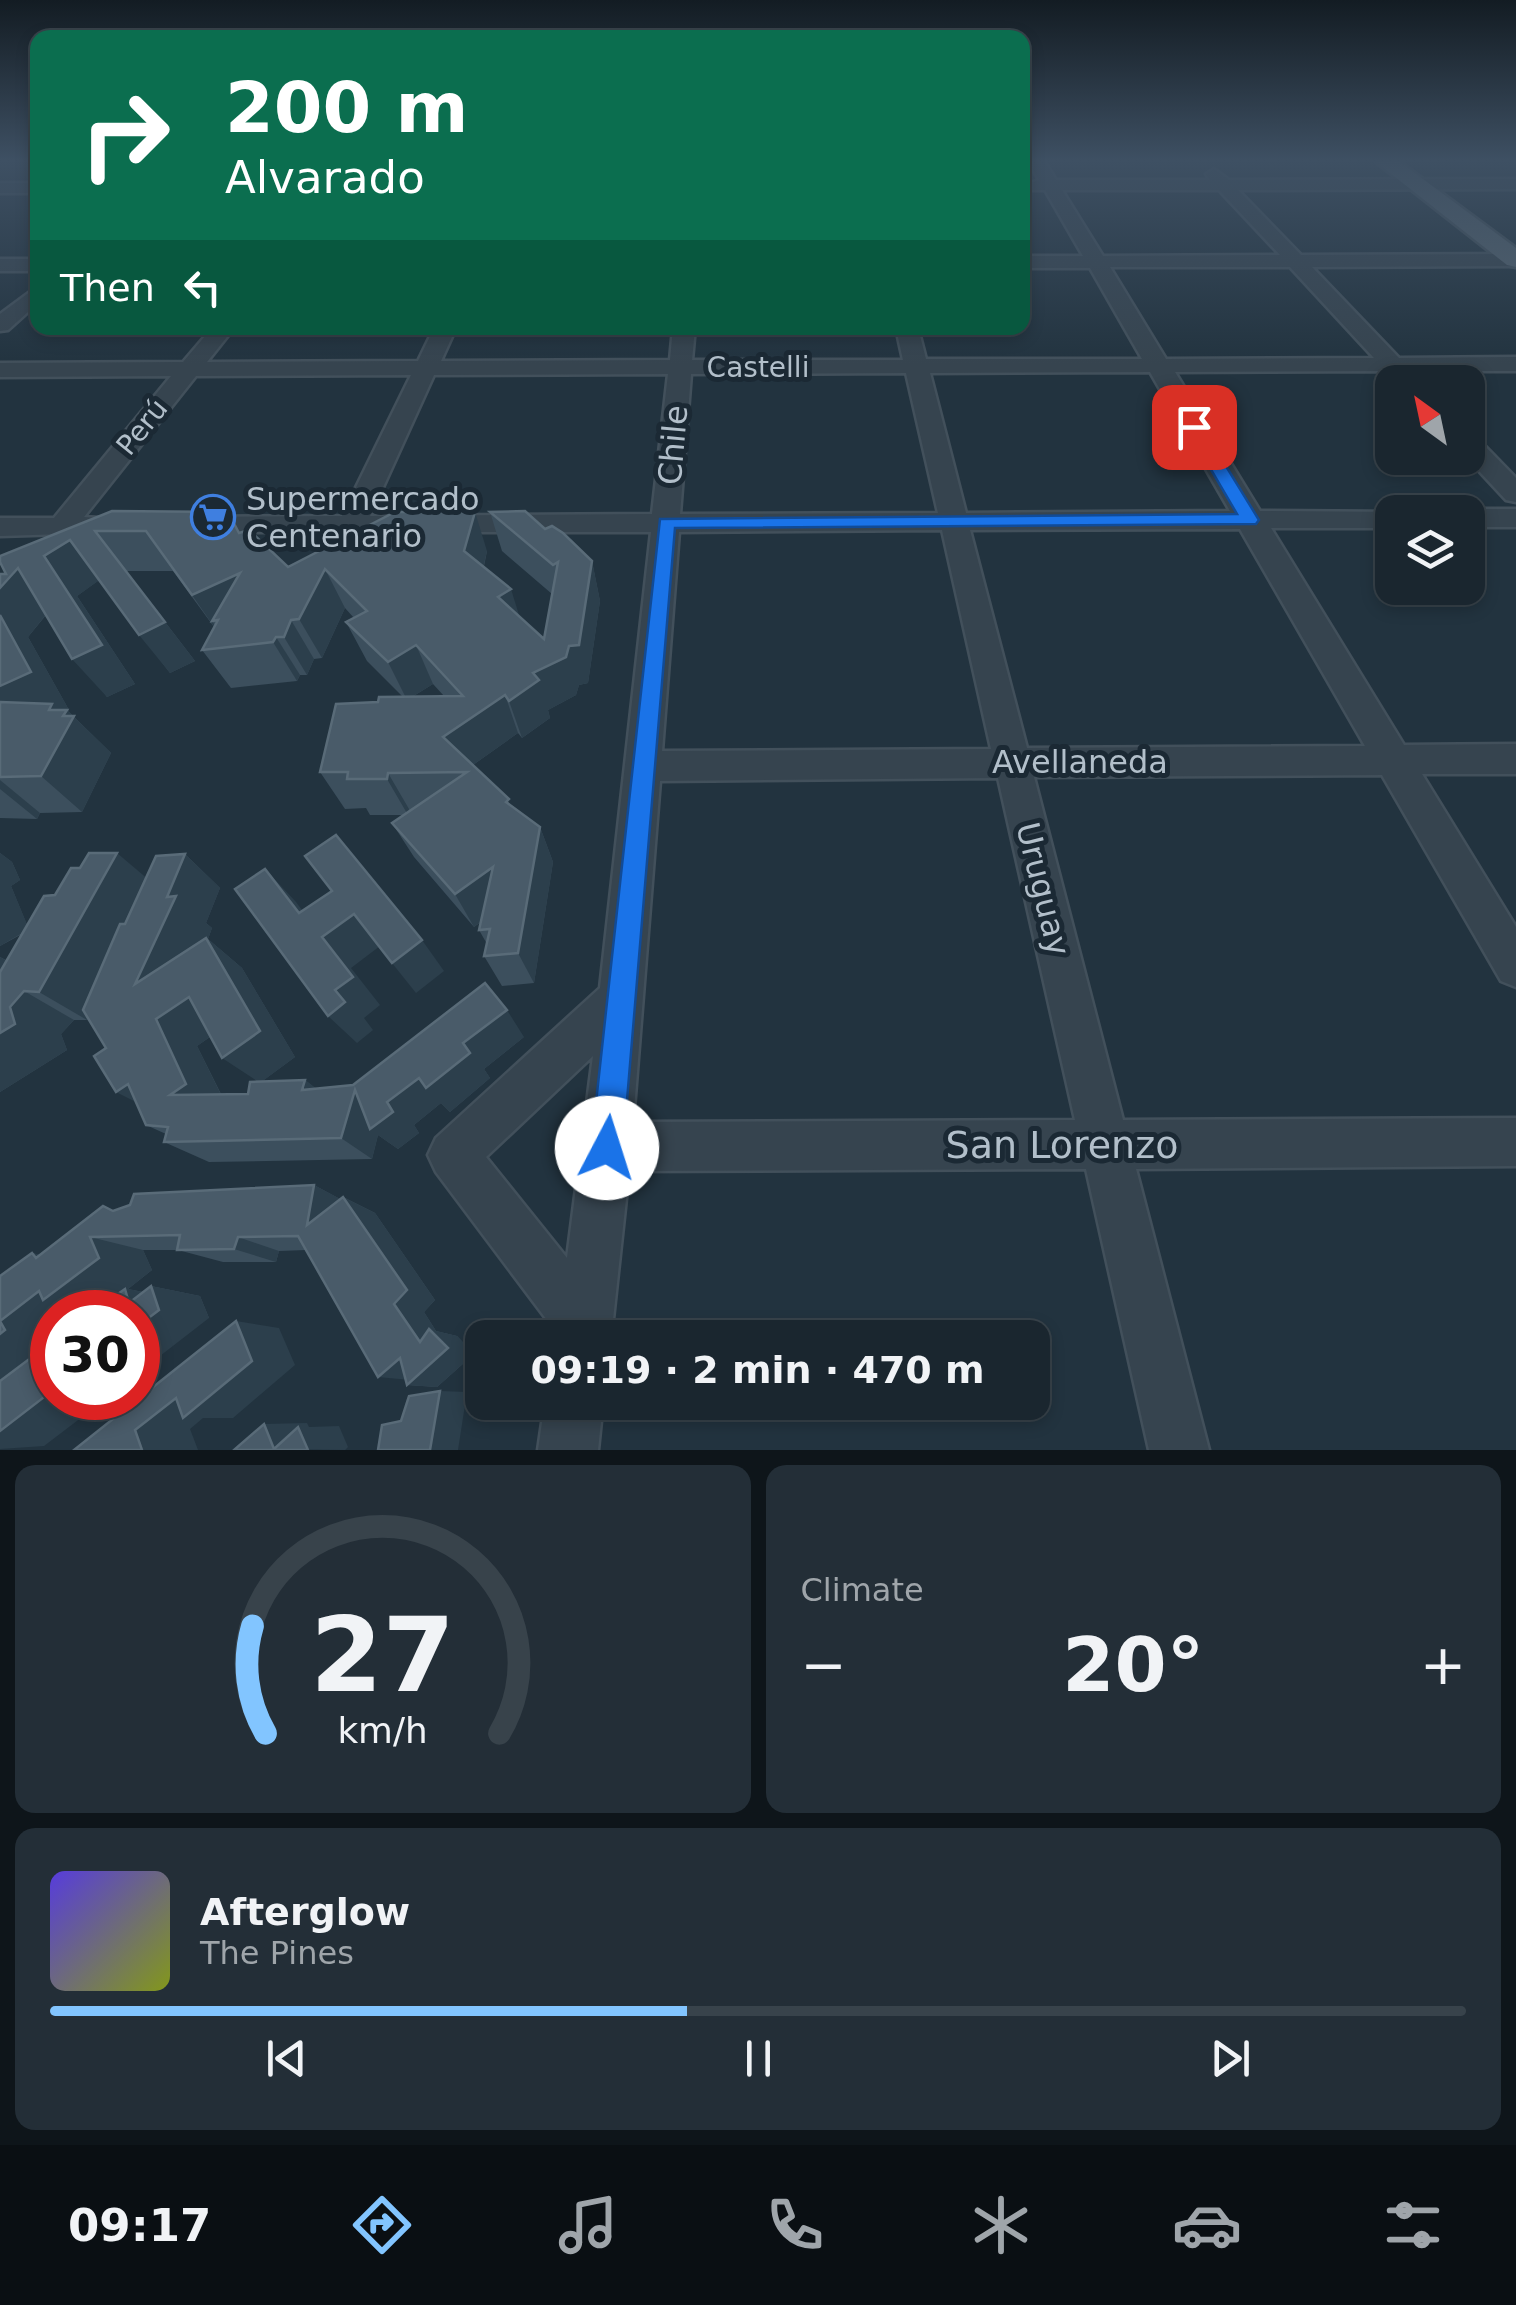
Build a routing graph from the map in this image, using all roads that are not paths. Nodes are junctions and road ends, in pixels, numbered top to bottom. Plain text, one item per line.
1 (1073, 230) edge
2 (1267, 230) edge
3 (1476, 230) edge
4 (1516, 260) edge
5 (1296, 261) junction
6 (1030, 262) edge
7 (1096, 262) junction
8 (0, 265) edge
9 (30, 265) edge
10 (30, 299) edge
11 (0, 324) edge
12 (217, 335) edge
13 (442, 335) edge
14 (683, 335) edge
15 (912, 347) edge
16 (1393, 364) junction
17 (1516, 364) edge
18 (1158, 365) junction
19 (680, 367) junction
20 (426, 368) junction
21 (189, 369) junction
22 (0, 370) edge
23 (1485, 461) edge
24 (1516, 494) edge
25 (1485, 518) edge
26 (1516, 518) edge
27 (1375, 519) edge
28 (1250, 520) junction
29 (954, 521) junction
30 (666, 523) junction
31 (61, 527) junction
32 (151, 528) junction
33 (0, 529) edge
34 (350, 543) junction
35 (97, 554) edge
36 (20, 560) edge
37 (1516, 759) edge
38 (1393, 760) junction
39 (1013, 763) junction
40 (643, 766) junction
41 (1516, 966) edge
42 (621, 998) junction
43 (1516, 1142) edge
44 (1106, 1144) junction
45 (607, 1148) junction
46 (575, 1320) edge
47 (584, 1320) edge
48 (572, 1420) edge
49 (568, 1450) edge
50 (1180, 1450) edge

1 - 7 street
2 - 5 street
3 - 4 main road
4 - 5 street
5 - 7 street
5 - 16 street
6 - 7 street
7 - 18 street
8 - 9 street
10 - 11 street
12 - 21 street, Perú
13 - 20 street
14 - 19 street, Chile
15 - 18 street, Castelli
15 - 19 street, Castelli
15 - 29 street, Uruguay
16 - 17 street, Castelli
16 - 18 street, Castelli
18 - 28 street
19 - 20 street, Castelli
19 - 30 street, Chile
20 - 21 street, Castelli
20 - 34 street
21 - 22 street, Castelli
21 - 31 street, Perú
23 - 24 street
25 - 26 street
27 - 28 street
28 - 29 street
28 - 38 street
29 - 30 street
29 - 39 street, Uruguay
30 - 34 street
30 - 40 street, Chile
31 - 32 street
31 - 33 street
32 - 34 street
32 - 35 street
33 - 36 street
37 - 38 street, Avellaneda
38 - 39 street, Avellaneda
38 - 41 street
39 - 40 street, Avellaneda
39 - 44 street, Uruguay
40 - 42 street, Chile
42 - 45 street, Chile
42 - 46 street
43 - 44 street, San Lorenzo
44 - 45 street, San Lorenzo
44 - 50 street, Uruguay
45 - 47 street, Chile
48 - 49 street

